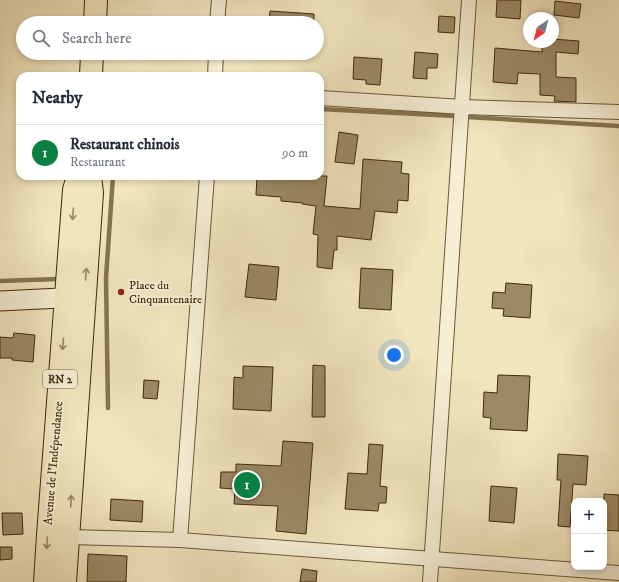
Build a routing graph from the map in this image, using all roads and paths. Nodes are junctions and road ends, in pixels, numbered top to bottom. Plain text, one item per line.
1 (96, 0) edge
2 (219, 0) edge
3 (469, 0) edge
4 (95, 16) edge
5 (218, 16) edge
6 (92, 60) edge
7 (216, 60) edge
8 (91, 72) edge
9 (215, 72) edge
10 (324, 98) edge
11 (463, 107) junction
12 (619, 112) edge
13 (77, 180) edge
14 (90, 180) edge
15 (207, 180) edge
16 (75, 298) junction
17 (0, 301) edge
18 (69, 537) junction
19 (180, 540) junction
20 (432, 558) junction
21 (619, 573) edge
22 (45, 582) edge
23 (65, 582) edge
24 (430, 582) edge

1 - 4 main road
2 - 5 street
3 - 11 street
6 - 8 main road
7 - 9 street
10 - 11 street
11 - 12 street
11 - 20 street
13 -> 16 main road, Avenue de l'Indépendance / RN 2
16 -> 14 main road, Avenue de l'Indépendance / RN 2
15 - 19 street
16 - 17 main road
18 -> 16 main road, Avenue de l'Indépendance / RN 2
16 -> 22 main road, Avenue de l'Indépendance / RN 2
18 - 19 street
18 - 23 main road, Avenue de l'Indépendance / RN 2
19 - 20 street
20 - 21 street
20 - 24 street

